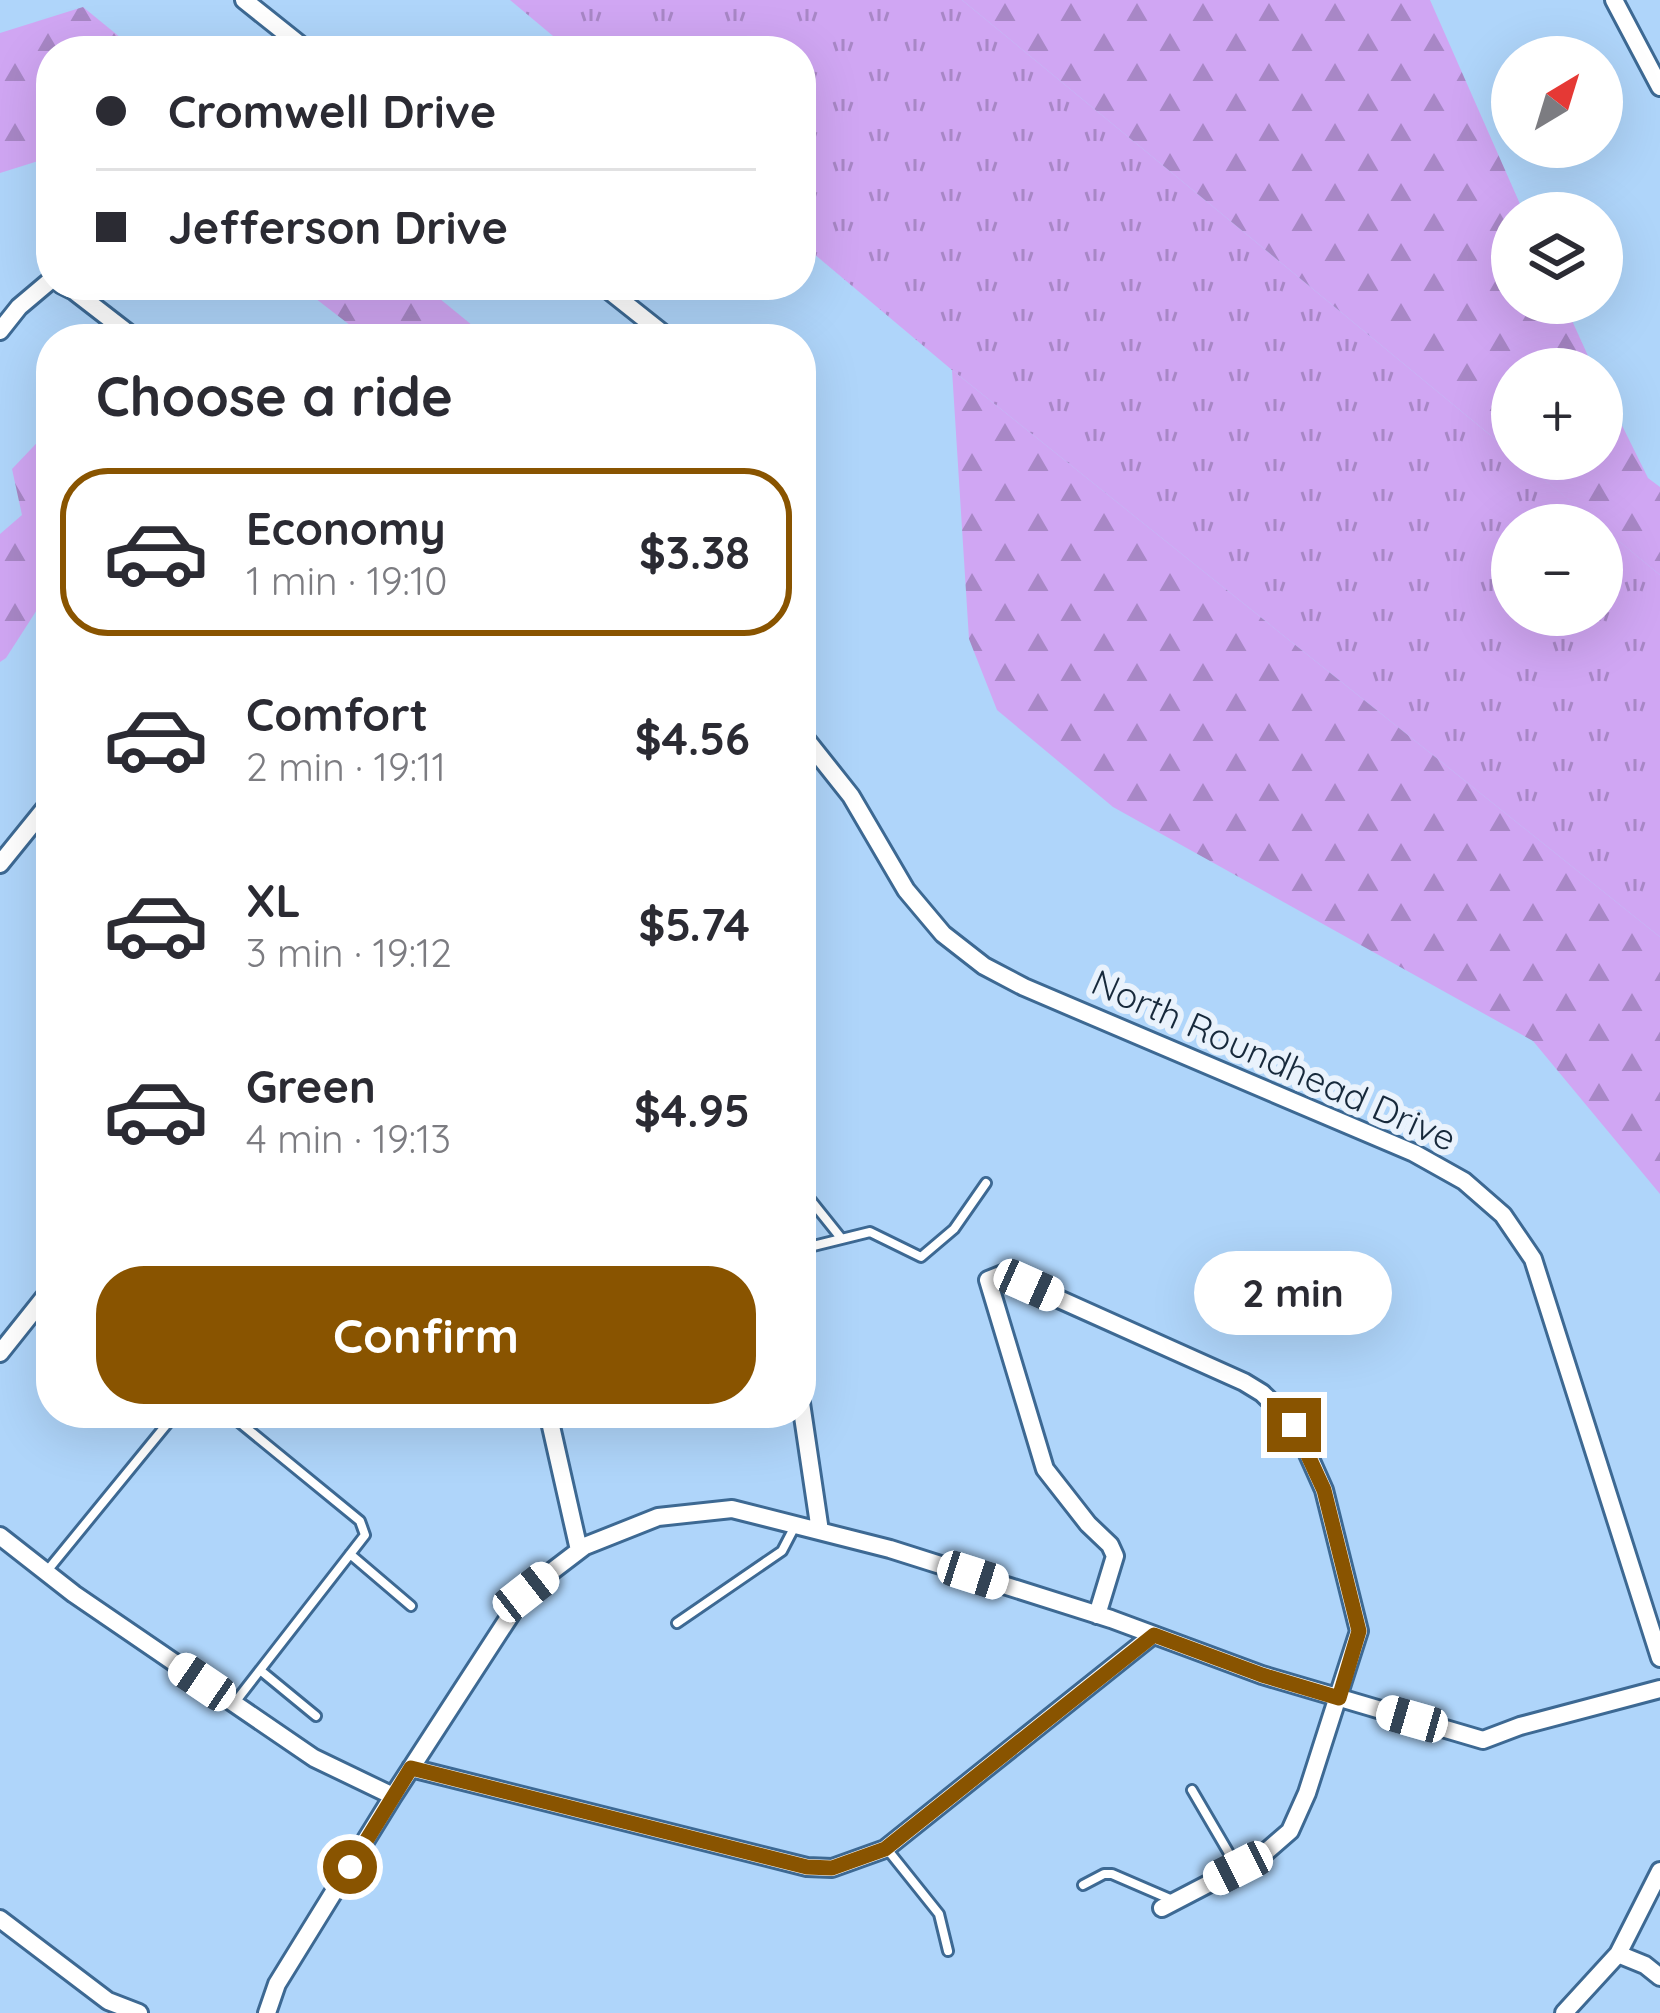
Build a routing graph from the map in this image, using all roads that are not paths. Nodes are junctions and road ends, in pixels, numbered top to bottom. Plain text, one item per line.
1 (244, 0) edge
2 (1614, 0) edge
3 (289, 36) edge
4 (1660, 87) edge
5 (36, 293) edge
6 (86, 300) edge
7 (621, 300) edge
8 (117, 324) edge
9 (651, 324) edge
10 (0, 331) edge
11 (816, 752) edge
12 (36, 820) edge
13 (0, 864) edge
14 (986, 1183) dead end
15 (816, 1206) edge
16 (842, 1239) junction
17 (816, 1245) edge
18 (36, 1308) edge
19 (0, 1353) edge
20 (164, 1428) edge
21 (246, 1428) edge
22 (551, 1428) edge
23 (805, 1428) edge
24 (796, 1525) junction
25 (820, 1531) junction
26 (0, 1536) edge
27 (578, 1550) junction
28 (350, 1554) junction
29 (46, 1572) junction
30 (411, 1606) dead end
31 (1097, 1615) junction
32 (677, 1623) dead end
33 (1154, 1635) junction
34 (1660, 1658) edge
35 (260, 1670) junction
36 (1660, 1689) edge
37 (1339, 1698) junction
38 (235, 1703) junction
39 (316, 1716) dead end
40 (411, 1768) junction
41 (1192, 1790) dead end
42 (393, 1796) junction
43 (886, 1848) junction
44 (1238, 1868) junction
45 (1660, 1871) edge
46 (1083, 1885) dead end
47 (1168, 1905) joint
48 (1, 1922) edge
49 (948, 1951) dead end
50 (1618, 1954) junction
51 (1660, 1977) edge
52 (1570, 2012) edge
53 (139, 2013) edge
54 (267, 2013) edge

1 - 3 street
2 - 4 street
5 - 10 street
6 - 8 street
7 - 9 street
11 - 34 street, North Roundhead Drive
12 - 13 street
14 - 16 lane
15 - 16 lane
16 - 17 lane
18 - 19 street
20 - 29 lane
21 - 28 lane
22 - 27 street
23 - 25 street
24 - 25 street
24 - 27 street
24 - 32 lane
25 - 31 street
26 - 29 street
27 - 40 street
28 - 30 lane
28 - 35 lane
29 - 38 street
31 - 33 street
31 - 37 street
33 - 37 street
33 - 43 street
35 - 38 lane
35 - 39 lane
36 - 37 street
37 - 44 street
38 - 42 street
40 - 42 street
40 - 43 street
41 - 44 lane
42 - 54 street
43 - 49 lane
44 - 47 street
45 - 50 street
46 - 47 lane
48 - 53 street
50 - 51 street
50 - 52 street

